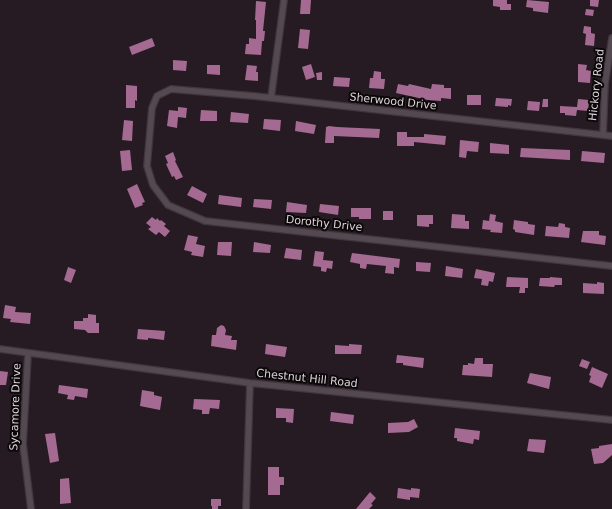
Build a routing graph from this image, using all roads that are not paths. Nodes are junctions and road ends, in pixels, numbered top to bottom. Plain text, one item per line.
1 (284, 0) edge
2 (612, 38) edge
3 (171, 89) joint
4 (271, 98) junction
5 (602, 135) junction
6 (612, 136) edge
7 (612, 266) edge
8 (0, 349) edge
9 (28, 354) junction
10 (250, 383) junction
11 (612, 420) edge
12 (31, 509) edge
13 (246, 509) edge

1 - 4 street
2 - 5 street, Hickory Road
3 - 4 street, Sherwood Drive
3 - 7 street, Dorothy Drive
4 - 5 street, Sherwood Drive
5 - 6 street, Sherwood Drive
8 - 9 street, Chestnut Hill Road
9 - 10 street, Chestnut Hill Road
9 - 12 street, Sycamore Drive
10 - 11 street, Chestnut Hill Road
10 - 13 street

